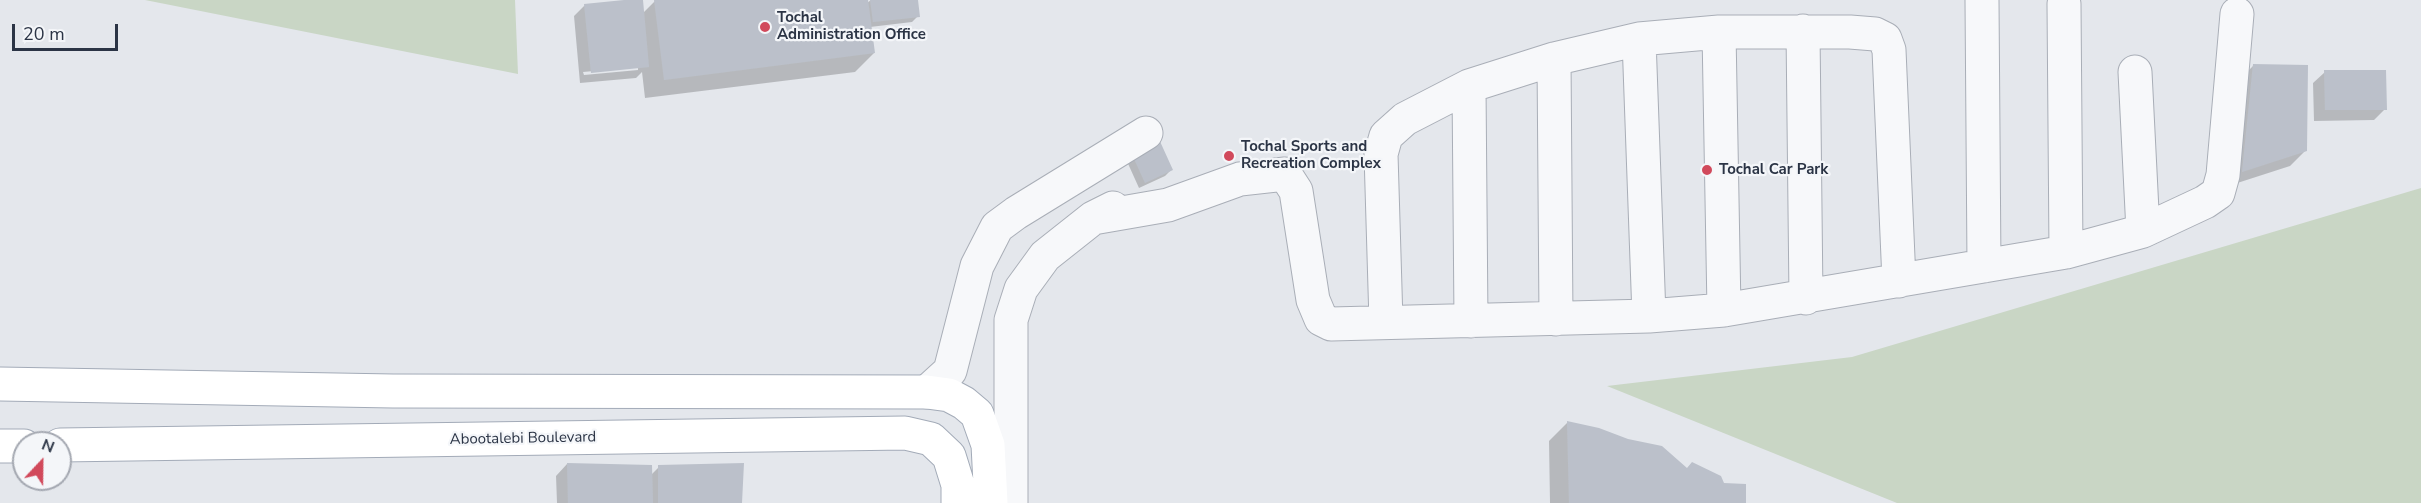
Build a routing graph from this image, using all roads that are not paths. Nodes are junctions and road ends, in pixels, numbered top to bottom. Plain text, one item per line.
1 (1982, 0) edge
2 (2064, 4) dead end
3 (2237, 14) dead end
4 (1719, 32) junction
5 (1803, 32) junction
6 (1639, 39) junction
7 (1554, 59) junction
8 (2135, 72) dead end
9 (1469, 86) junction
10 (1146, 134) dead end
11 (1172, 182) dead end
12 (1094, 218) junction
13 (2144, 231) junction
14 (2066, 252) junction
15 (1984, 266) junction
16 (1899, 281) junction
17 (1806, 298) junction
18 (966, 303) junction
19 (1725, 310) junction
20 (1649, 316) junction
21 (1556, 319) junction
22 (1011, 320) junction
23 (1471, 321) junction
24 (1386, 322) junction
25 (0, 384) edge
26 (927, 392) junction
27 (72, 445) edge
28 (958, 494) edge
29 (991, 503) edge
30 (1011, 503) edge

1 - 15 lane
2 - 14 lane
3 - 13 lane
4 - 5 lane
4 - 6 lane
4 - 19 lane
5 - 16 lane
5 - 17 lane
6 - 7 lane
6 - 20 lane
7 - 9 lane
7 - 21 lane
8 - 13 lane
9 - 23 lane
9 - 24 lane
10 - 18 lane
11 - 12 lane
12 - 22 lane
12 - 24 lane
13 - 14 lane
14 - 15 lane
15 - 16 lane
16 - 17 lane
17 - 19 lane
18 - 22 lane
18 - 26 lane
19 - 20 lane
20 - 21 lane
21 - 23 lane
22 - 30 lane
23 - 24 lane
25 - 26 main road
26 - 29 main road
27 - 28 main road, Abootalebi Boulevard

